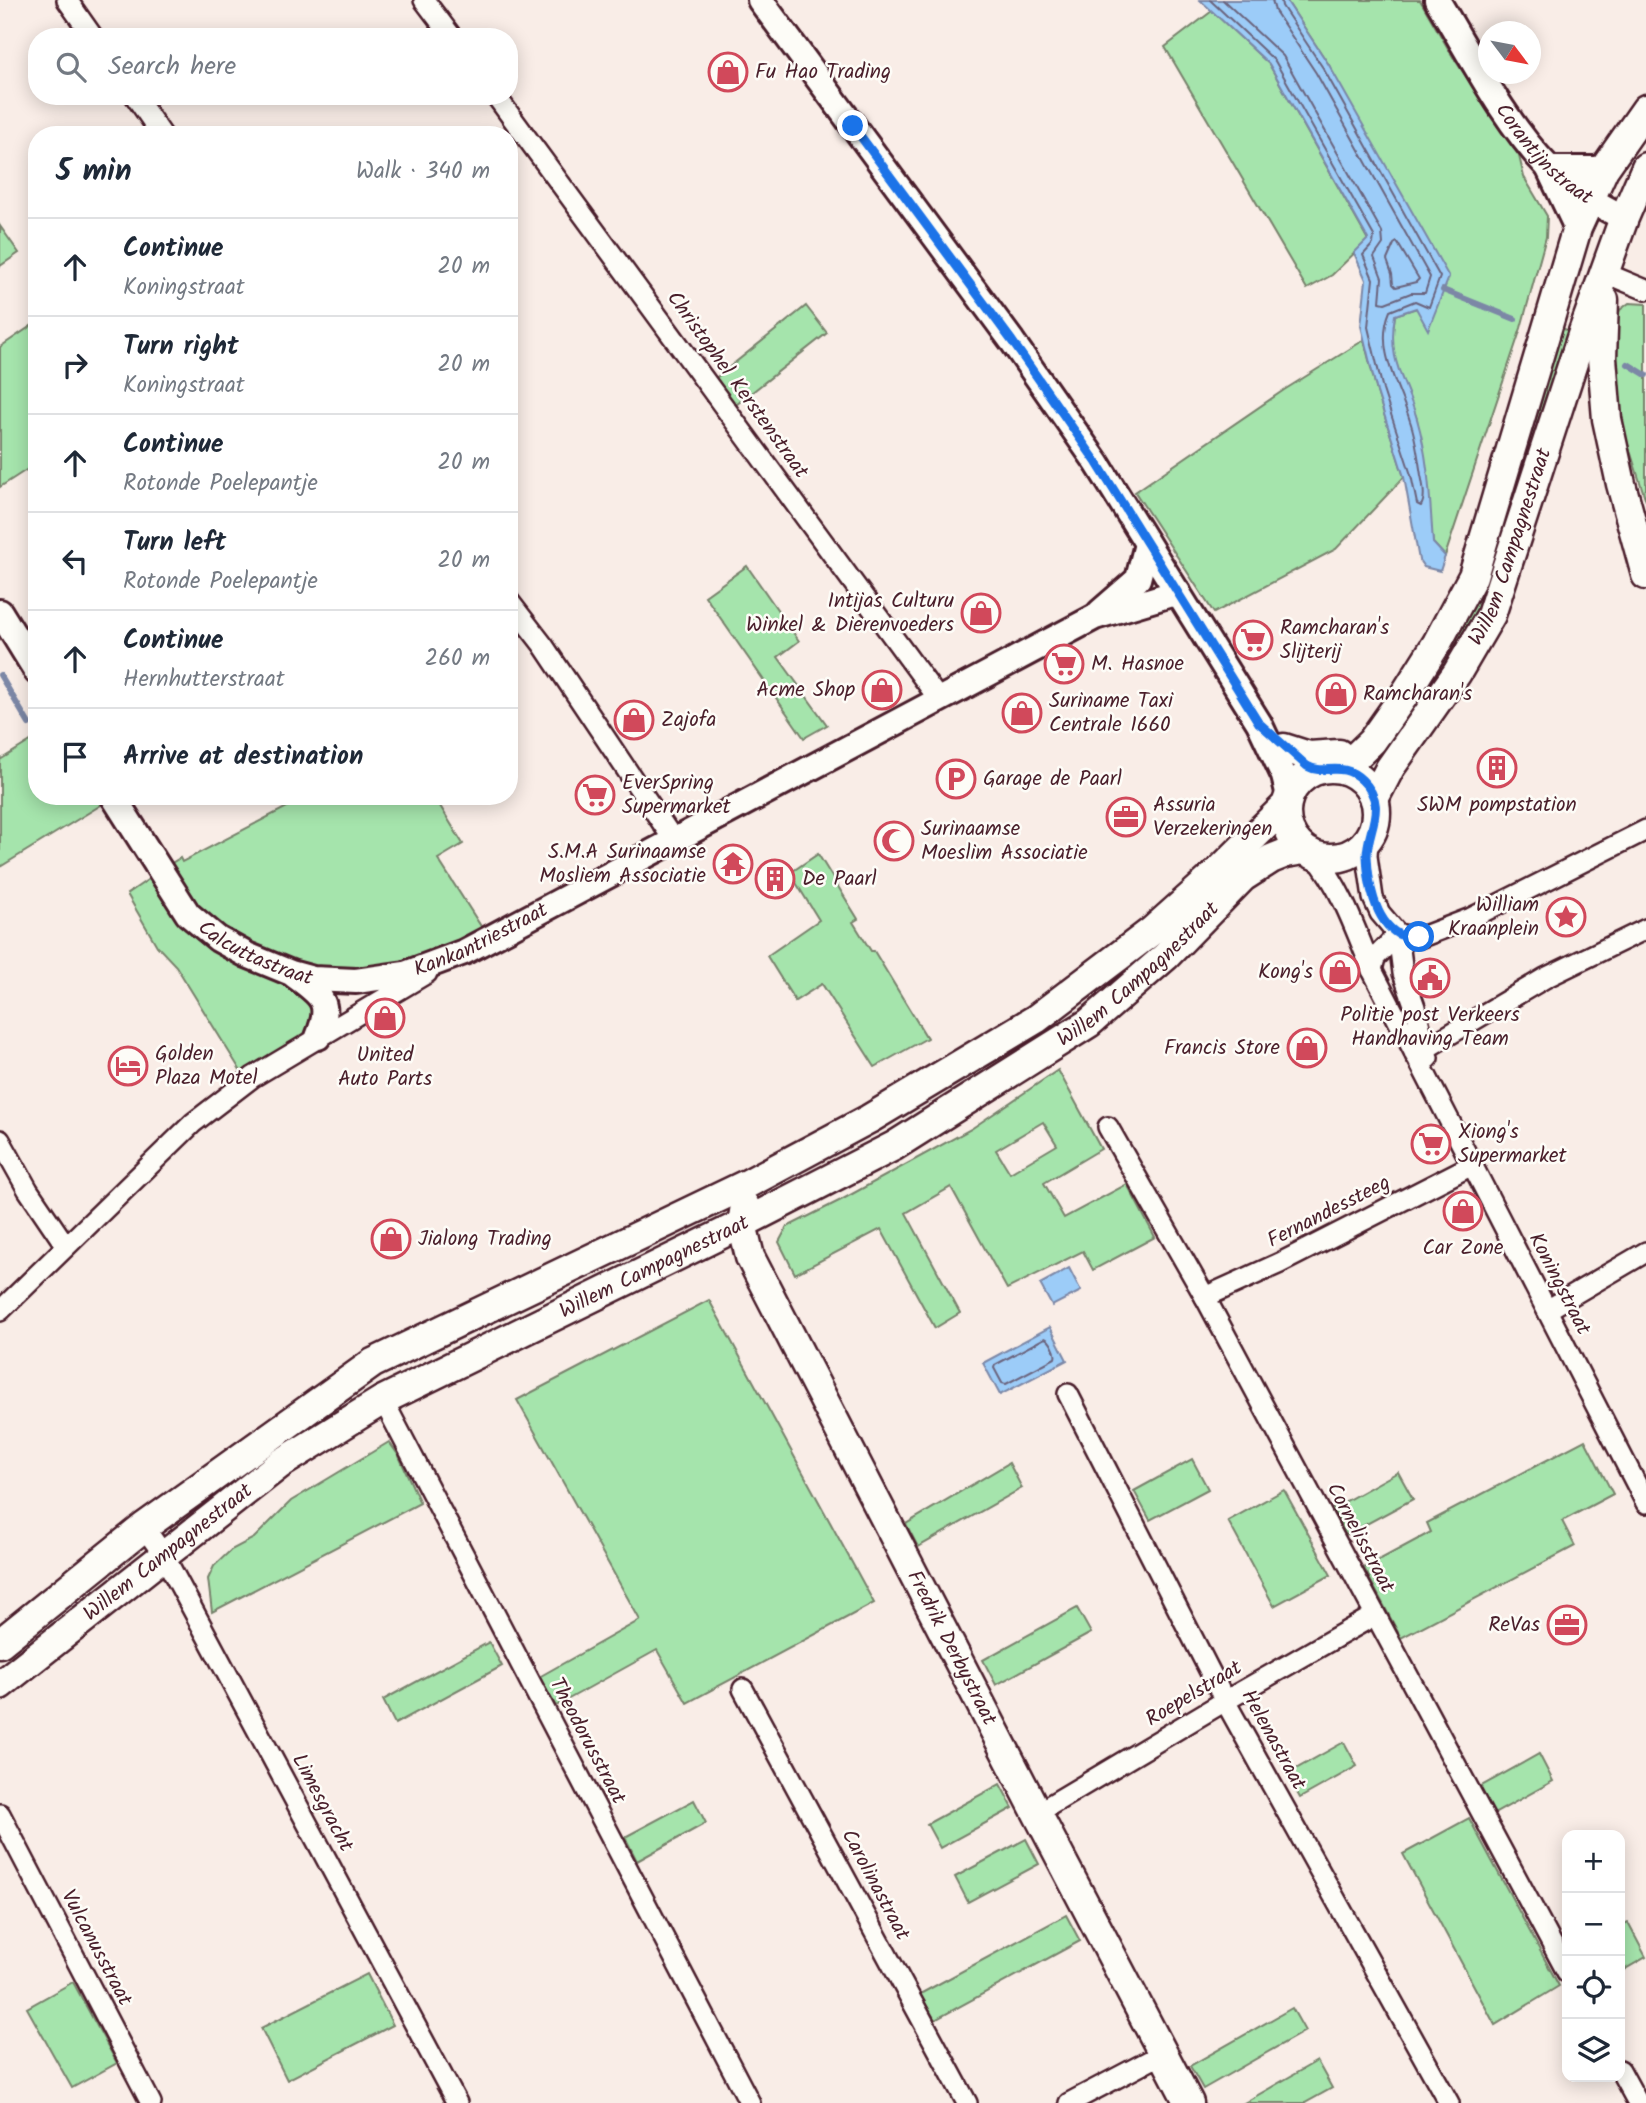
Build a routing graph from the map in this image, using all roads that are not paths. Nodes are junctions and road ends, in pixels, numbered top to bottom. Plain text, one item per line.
1 (67, 0) edge
2 (424, 0) edge
3 (760, 0) edge
4 (1437, 0) edge
5 (87, 28) edge
6 (445, 28) edge
7 (141, 105) edge
8 (503, 105) edge
9 (1646, 109) edge
10 (156, 126) edge
11 (1646, 167) edge
12 (1549, 169) junction
13 (1604, 169) junction
14 (1589, 200) junction
15 (1623, 218) junction
16 (1577, 228) junction
17 (1605, 273) junction
18 (1646, 290) edge
19 (1147, 544) junction
20 (1645, 568) edge
21 (1178, 592) junction
22 (0, 612) edge
23 (518, 613) edge
24 (1095, 617) junction
25 (28, 657) edge
26 (940, 701) junction
27 (1259, 723) junction
28 (1372, 741) junction
29 (1284, 748) junction
30 (1329, 770) junction
31 (1374, 799) junction
32 (1288, 801) junction
33 (119, 805) edge
34 (1646, 830) edge
35 (1368, 839) junction
36 (675, 842) junction
37 (1310, 853) junction
38 (1646, 929) edge
39 (1398, 934) junction
40 (464, 952) junction
41 (1373, 970) junction
42 (291, 973) junction
43 (318, 1037) junction
44 (1420, 1050) junction
45 (1108, 1128) dead end
46 (0, 1140) edge
47 (1472, 1165) junction
48 (747, 1184) junction
49 (743, 1224) junction
50 (66, 1246) junction
51 (1646, 1252) edge
52 (1205, 1297) junction
53 (1547, 1310) junction
54 (0, 1311) edge
55 (1068, 1394) dead end
56 (383, 1400) junction
57 (1646, 1503) edge
58 (144, 1527) junction
59 (163, 1554) junction
60 (1375, 1615) junction
61 (0, 1643) edge
62 (0, 1685) edge
63 (743, 1689) dead end
64 (1225, 1701) junction
65 (0, 1814) edge
66 (1037, 1814) junction
67 (1562, 1963) edge
68 (1164, 2053) junction
69 (1625, 2079) edge
70 (151, 2103) edge
71 (457, 2103) edge
72 (750, 2103) edge
73 (967, 2103) edge
74 (1069, 2103) edge
75 (1189, 2103) edge
76 (1449, 2103) edge
77 (1638, 2103) edge

1 - 5 street
2 - 6 street
3 - 19 street
4 - 12 street, Corantijnstraat
7 - 10 street
8 - 26 street, Christophel Kerstenstraat
9 - 13 main road, Willem Campagnestraat
11 - 15 main road, Willem Campagnestraat
12 - 13 street
12 - 14 street, Corantijnstraat
12 - 16 street
13 - 14 main road, Willem Campagnestraat
14 - 15 street, Corantijnstraat
14 - 16 main road, Willem Campagnestraat
15 - 17 main road, Willem Campagnestraat
16 - 28 main road, Willem Campagnestraat
17 - 18 street
17 - 20 main road
17 - 31 main road, Willem Campagnestraat
19 - 21 street
19 - 24 street
21 - 24 street, Kankantriestraat
21 - 27 street
22 - 25 street
23 - 36 street
24 - 26 street, Kankantriestraat
26 - 36 street, Kankantriestraat
27 - 29 street
27 - 32 street
28 - 29 main road
28 - 30 main road, Willem Campagnestraat
29 - 30 street
30 - 31 main road
30 - 32 main road
31 - 35 main road
32 - 37 main road
32 - 48 main road, Willem Campagnestraat
33 - 42 street, Calcuttastraat
34 - 39 street
35 - 37 main road
35 - 39 street
36 - 40 street, Kankantriestraat
37 - 41 street, Koningstraat
37 - 49 main road, Willem Campagnestraat
38 - 44 street
39 - 41 street
39 - 44 street, Koningstraat
40 - 42 street, Calcuttastraat
40 - 43 street, Kankantriestraat
41 - 44 street, Koningstraat
42 - 43 street
43 - 50 street, Kankantriestraat
44 - 47 street, Koningstraat
45 - 52 street, Cornelisstraat
46 - 50 street
47 - 52 street, Fernandessteeg
47 - 53 street, Koningstraat
48 - 49 main road, Fredrik Derbystraat
48 - 58 main road, Willem Campagnestraat
49 - 56 main road, Willem Campagnestraat
49 - 66 main road, Fredrik Derbystraat
50 - 54 street, Kankantriestraat
51 - 53 street
52 - 60 street, Cornelisstraat
53 - 57 street, Koningstraat
55 - 64 street, Helenastraat
56 - 59 main road, Willem Campagnestraat
56 - 72 street, Theodorusstraat
58 - 59 street, Limesgracht
58 - 61 main road, Willem Campagnestraat
59 - 62 main road, Willem Campagnestraat
59 - 71 street, Limesgracht
60 - 64 street, Roepelstraat
60 - 67 street, Cornelisstraat
63 - 73 street, Carolinastraat
64 - 66 street, Roepelstraat
64 - 76 street, Helenastraat
65 - 70 street, Vulcanusstraat
66 - 68 main road, Fredrik Derbystraat
68 - 74 street
68 - 75 main road, Fredrik Derbystraat
69 - 77 street

